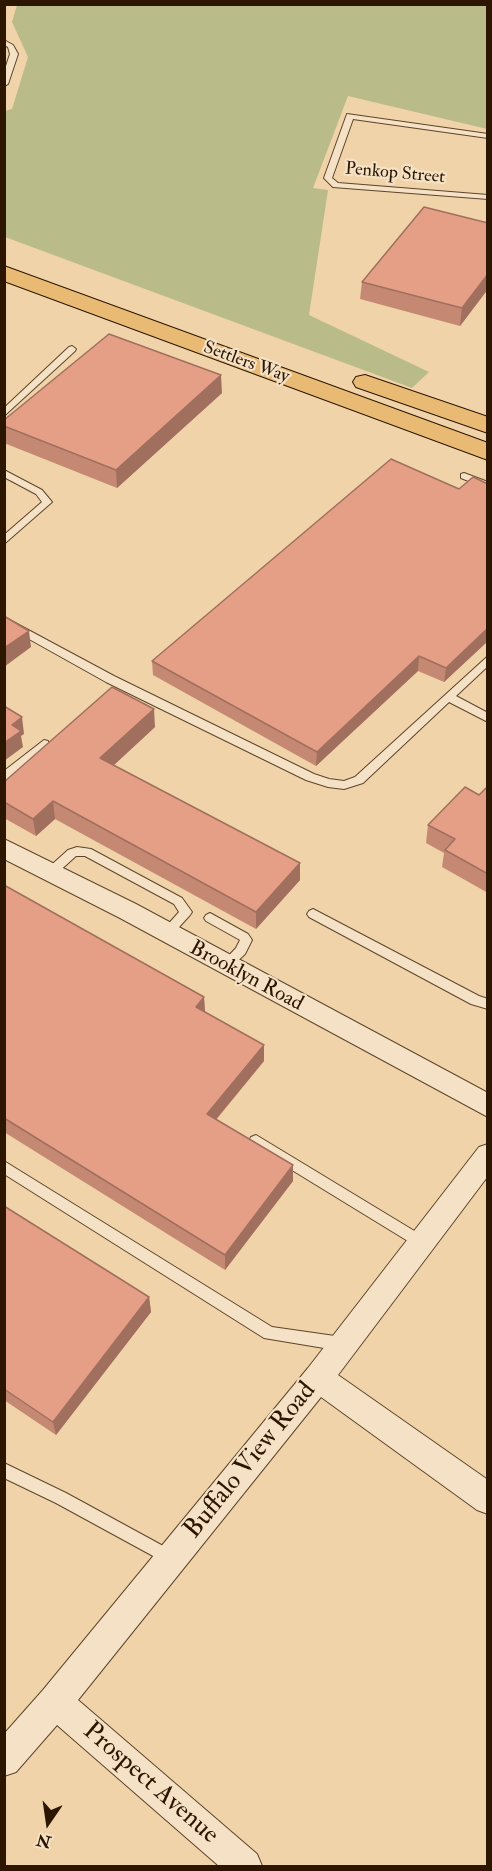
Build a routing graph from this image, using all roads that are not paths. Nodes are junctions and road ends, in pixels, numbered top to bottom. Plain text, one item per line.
1 (4, 42) edge
2 (4, 84) edge
3 (488, 136) edge
4 (488, 197) edge
5 (4, 254) edge
6 (4, 273) edge
7 (72, 349) dead end
8 (4, 413) edge
9 (488, 426) edge
10 (488, 452) edge
11 (4, 473) edge
12 (464, 476) dead end
13 (488, 486) edge
14 (4, 541) edge
15 (4, 620) edge
16 (488, 659) edge
17 (449, 697) junction
18 (488, 718) edge
19 (44, 744) edge
20 (4, 778) edge
21 (4, 848) edge
22 (51, 872) junction
23 (313, 914) dead end
24 (210, 918) dead end
25 (167, 933) junction
26 (225, 966) junction
27 (488, 1004) edge
28 (488, 1106) edge
29 (256, 1142) edge
30 (488, 1155) edge
31 (4, 1167) edge
32 (421, 1242) junction
33 (344, 1344) junction
34 (318, 1378) junction
35 (4, 1470) edge
36 (488, 1499) edge
37 (172, 1558) junction
38 (55, 1702) junction
39 (4, 1760) edge
40 (245, 1866) edge

1 - 2 lane
3 - 4 lane, Penkop Street
5 - 9 main road, Settlers Way
6 - 10 main road, Settlers Way
7 - 8 lane
11 - 14 lane
12 - 13 lane
15 - 17 lane
16 - 17 lane
17 - 18 lane
19 - 20 lane
21 - 22 street, Brooklyn Road
22 - 25 street, Brooklyn Road
22 - 25 lane
23 - 27 lane
24 - 26 lane
25 - 26 street, Brooklyn Road
26 - 28 street, Brooklyn Road
29 - 32 lane
30 - 32 street, Buffalo View Road
31 - 33 lane
32 - 33 street, Buffalo View Road
33 - 34 street, Buffalo View Road
34 - 36 street
34 - 37 street, Buffalo View Road
35 - 37 lane
37 - 38 street, Buffalo View Road
38 - 39 street, Buffalo View Road
38 - 40 street, Prospect Avenue

